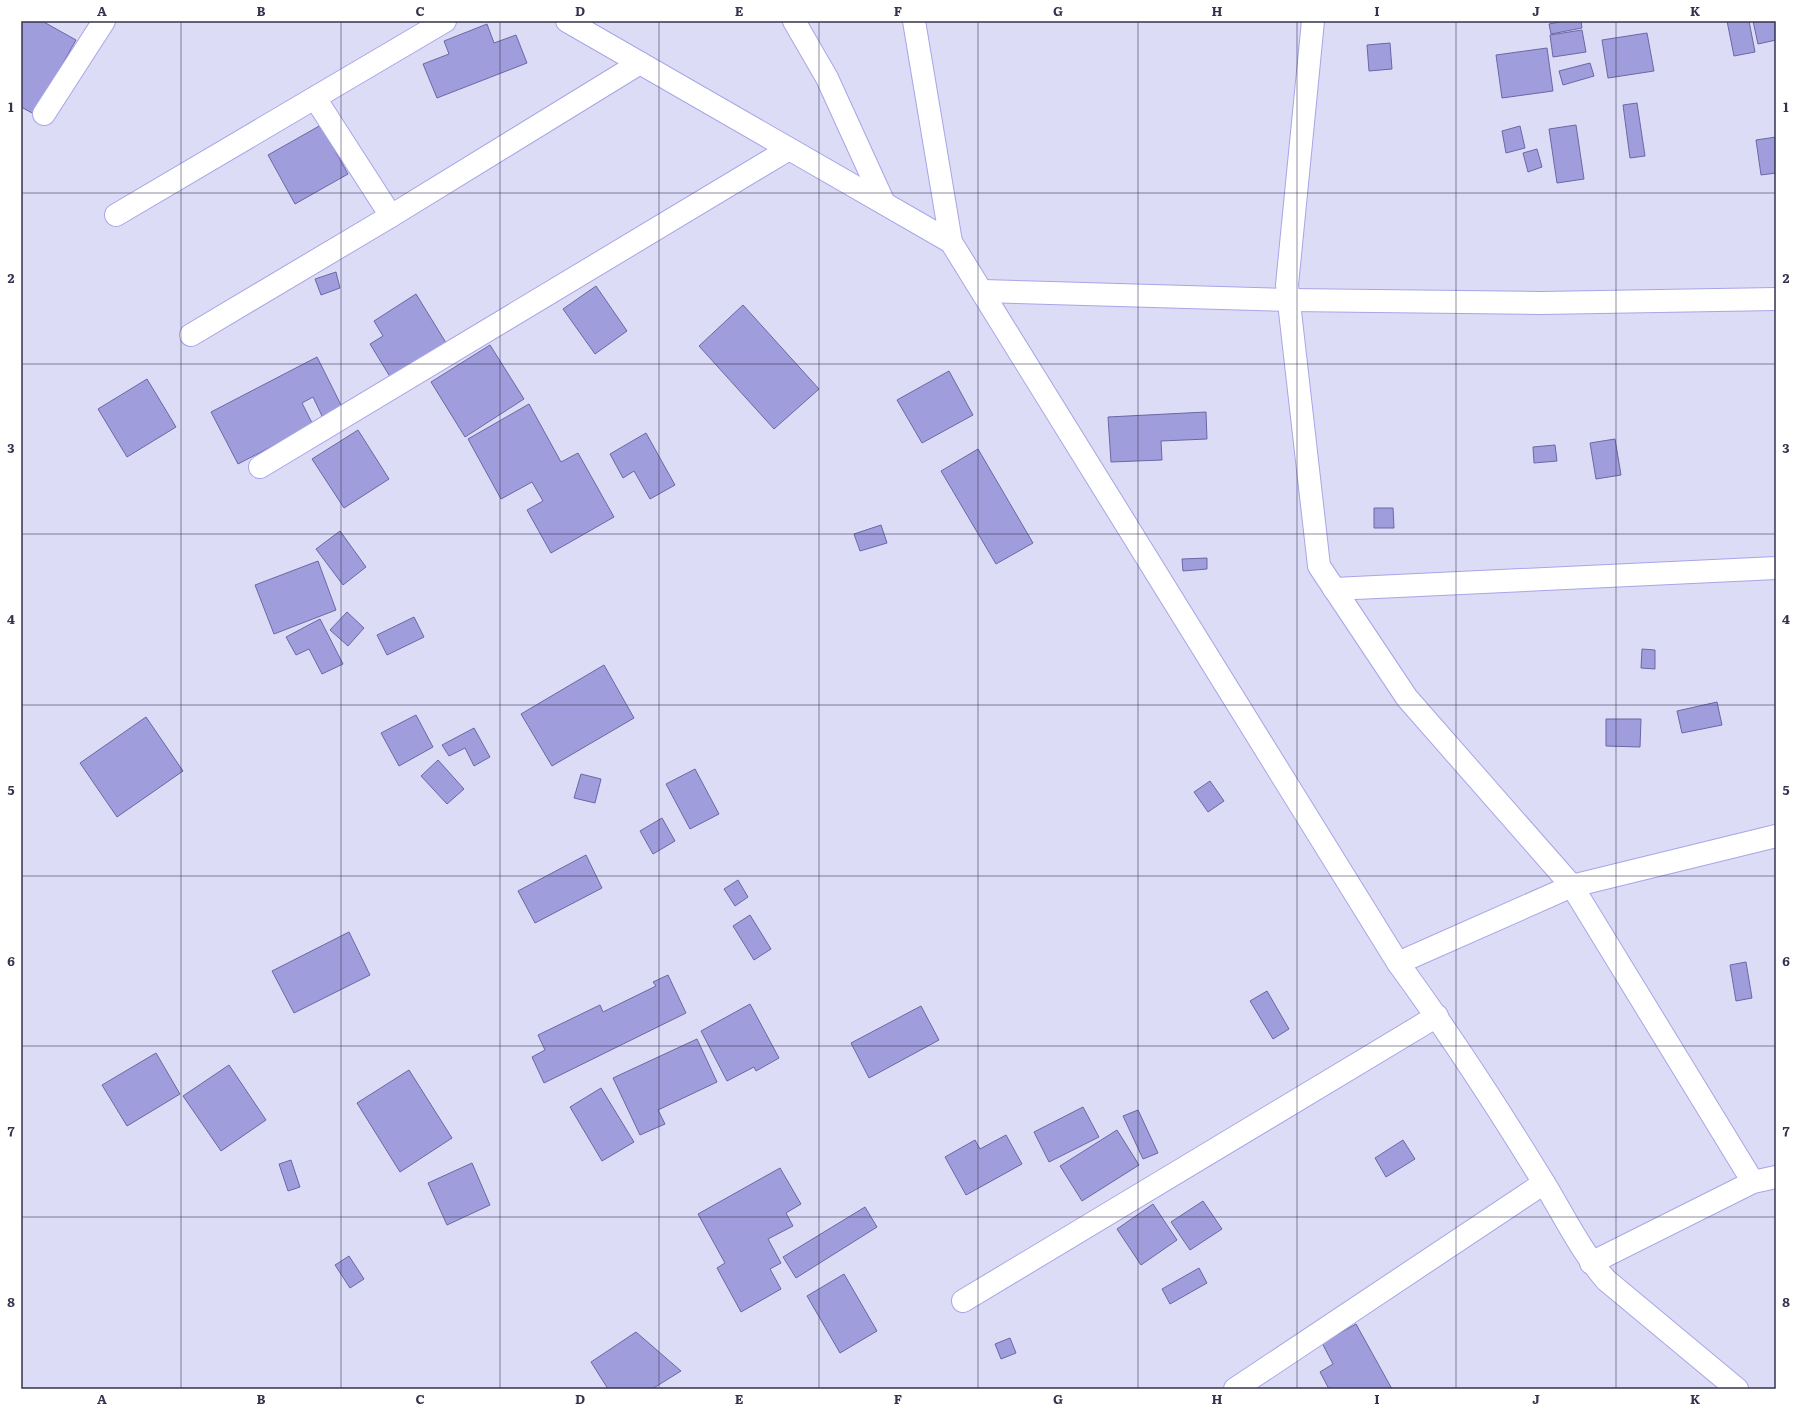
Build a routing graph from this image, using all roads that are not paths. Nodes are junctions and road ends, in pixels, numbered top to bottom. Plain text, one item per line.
1 (104, 21) edge
2 (445, 21) edge
3 (567, 21) edge
4 (794, 21) edge
5 (914, 21) edge
6 (1313, 21) edge
7 (640, 63) junction
8 (315, 98) junction
9 (44, 114) dead end
10 (789, 149) junction
11 (884, 203) junction
12 (116, 215) dead end
13 (391, 216) junction
14 (950, 242) junction
15 (982, 291) junction
16 (1776, 299) edge
17 (1289, 300) junction
18 (191, 336) dead end
19 (260, 467) dead end
20 (1776, 568) edge
21 (1334, 589) junction
22 (1776, 836) edge
23 (1572, 886) junction
24 (1398, 963) junction
25 (1437, 1016) junction
26 (1776, 1177) edge
27 (1753, 1182) junction
28 (1544, 1184) junction
29 (1591, 1263) junction
30 (963, 1301) dead end
31 (1235, 1389) edge
32 (1737, 1389) edge

1 - 9 street
2 - 8 street
3 - 7 street
4 - 11 street
5 - 14 street
6 - 17 street
7 - 10 street
7 - 13 street
8 - 12 street
8 - 13 street
10 - 11 street
10 - 19 street
11 - 14 street
13 - 18 street
14 - 15 street
15 - 17 street
15 - 24 street
16 - 17 street
17 - 21 street
20 - 21 street
21 - 23 street
22 - 23 street
23 - 24 street
23 - 27 street
24 - 25 street
25 - 28 street
25 - 30 street
26 - 27 street
27 - 29 street
28 - 29 street
28 - 31 street
29 - 32 street

